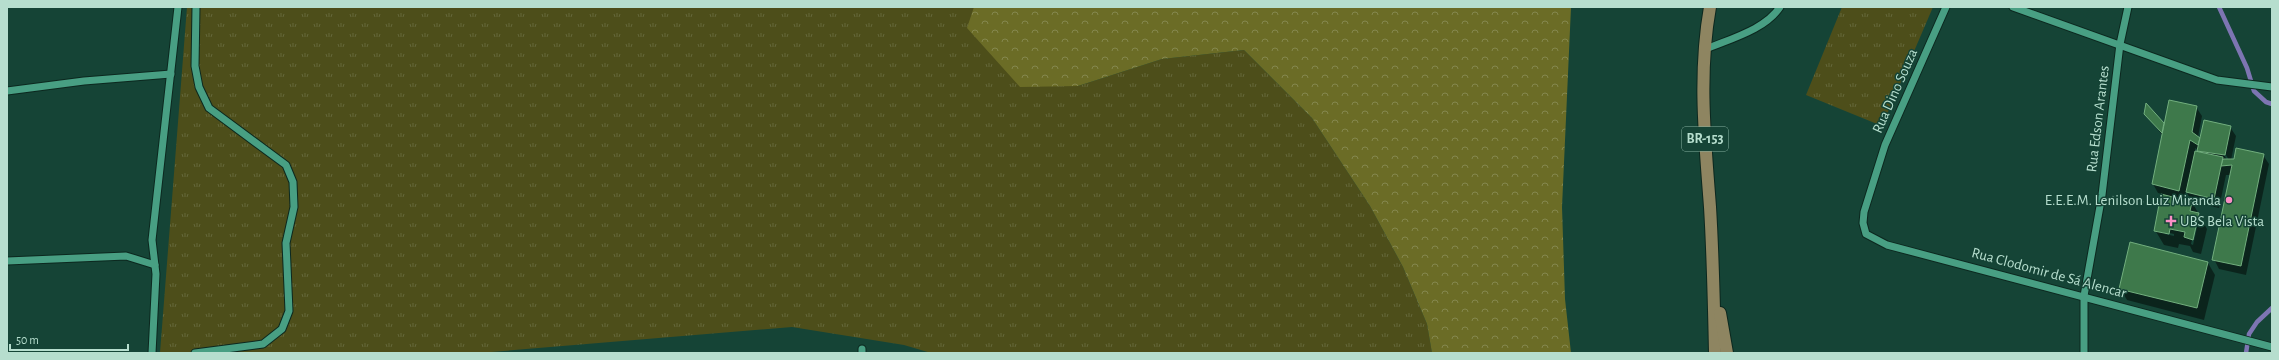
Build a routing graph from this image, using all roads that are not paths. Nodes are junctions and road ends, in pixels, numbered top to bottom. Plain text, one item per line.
1 (178, 7) edge
2 (196, 7) edge
3 (1710, 7) edge
4 (1780, 7) edge
5 (1946, 7) edge
6 (2013, 7) edge
7 (2128, 7) edge
8 (2120, 44) junction
9 (1704, 50) junction
10 (171, 74) junction
11 (2272, 87) edge
12 (7, 91) edge
13 (1872, 188) joint
14 (7, 261) edge
15 (155, 264) junction
16 (1714, 272) junction
17 (2084, 296) junction
18 (2272, 347) edge
19 (152, 353) edge
20 (195, 353) edge
21 (1715, 353) edge
22 (1727, 353) edge
23 (2084, 353) edge

1 - 10 street
2 - 20 street
3 - 9 main road, BR-153
4 - 9 street
5 - 13 street, Rua Dino Souza
6 - 8 street
7 - 8 street, Rua Edson Arantes
8 - 11 street
8 - 17 street, Rua Edson Arantes
9 - 16 main road, BR-153
10 - 12 street
10 - 15 street
13 - 17 street, Rua Clodomir de Sá Alencar
14 - 15 street
15 - 19 street
16 - 21 main road, BR-153
16 - 22 main road, BR-153
17 - 18 street, Rua Clodomir de Sá Alencar
17 - 23 street, Rua Edson Arantes

